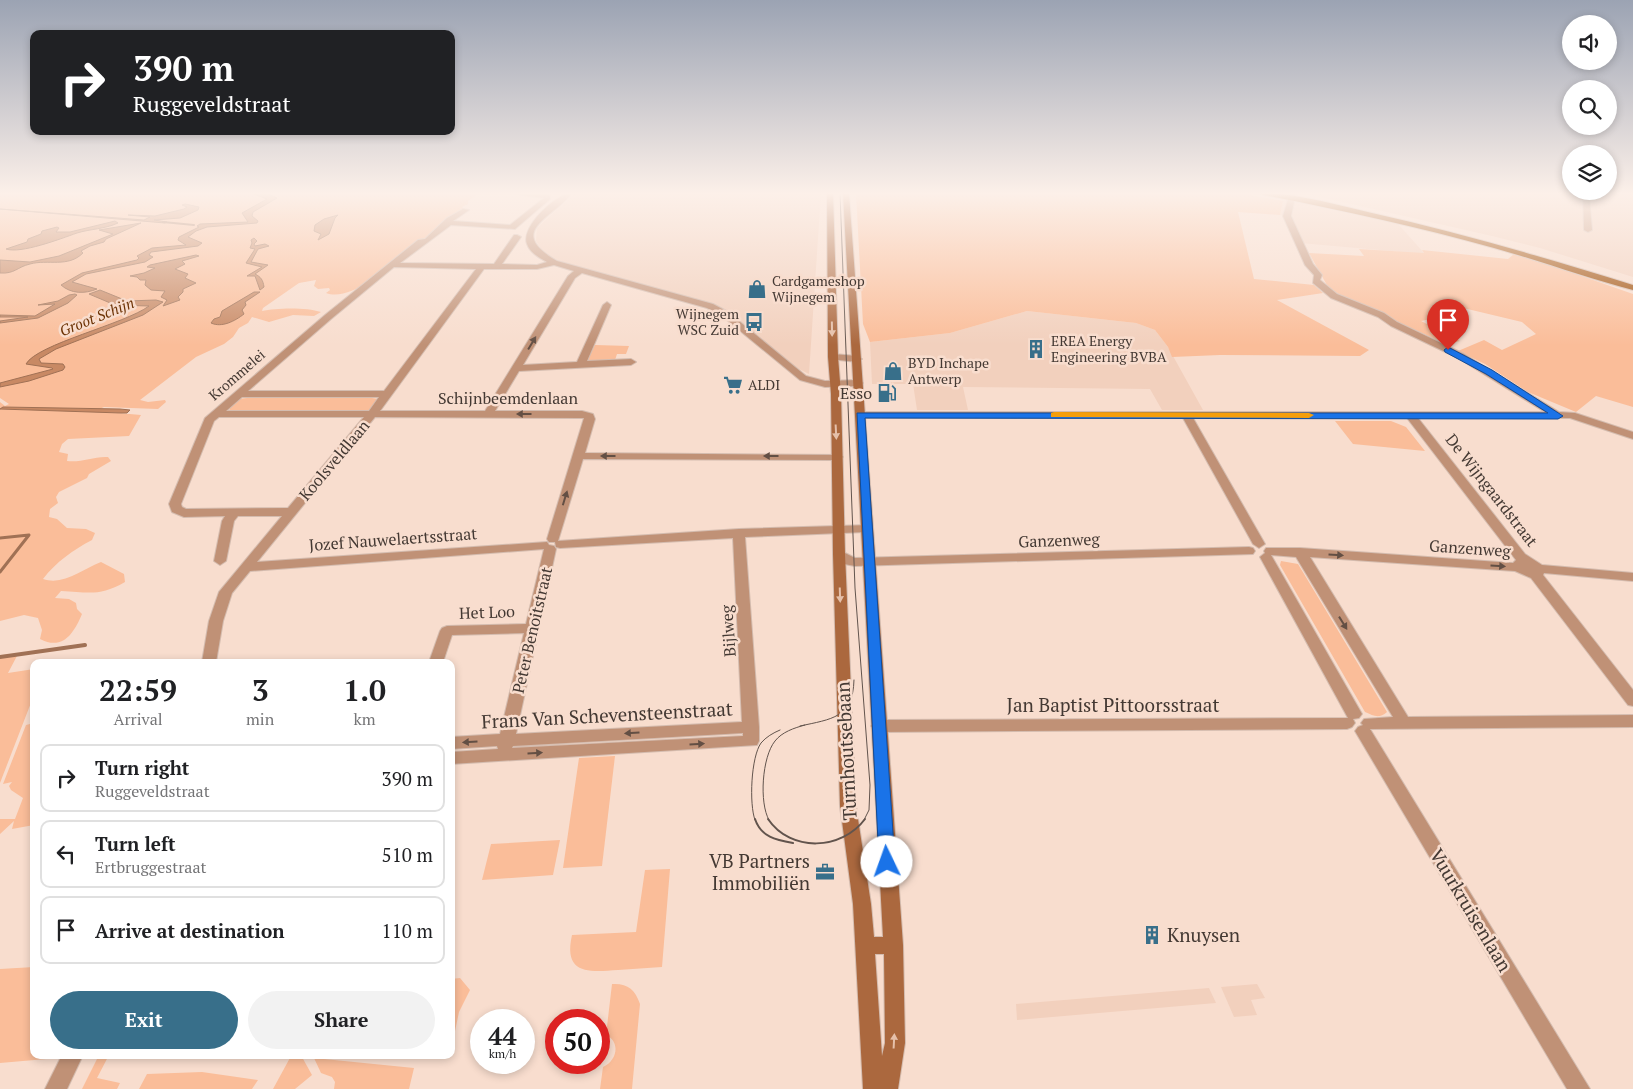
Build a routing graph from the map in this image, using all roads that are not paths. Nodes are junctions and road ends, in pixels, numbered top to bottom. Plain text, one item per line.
1 (419, 244) edge
2 (512, 244) edge
3 (531, 244) edge
4 (832, 244) edge
5 (850, 244) edge
6 (1299, 244) edge
7 (1486, 244) edge
8 (1501, 244) edge
9 (554, 263) junction
10 (394, 265) junction
11 (480, 266) junction
12 (496, 266) junction
13 (582, 270) junction
14 (1633, 283) edge
15 (1633, 288) edge
16 (607, 305) dead end
17 (858, 359) junction
18 (833, 360) junction
19 (631, 362) dead end
20 (581, 364) junction
21 (517, 368) junction
22 (835, 384) junction
23 (858, 384) junction
24 (237, 394) junction
25 (386, 394) junction
26 (215, 414) junction
27 (372, 414) junction
28 (488, 414) junction
29 (860, 415) junction
30 (1186, 415) junction
31 (1412, 416) junction
32 (1561, 416) junction
33 (1633, 436) edge
34 (578, 456) junction
35 (837, 456) junction
36 (290, 512) junction
37 (234, 513) junction
38 (838, 528) junction
39 (866, 528) junction
40 (738, 533) junction
41 (552, 544) junction
42 (1261, 551) junction
43 (1300, 552) junction
44 (838, 554) junction
45 (220, 561) dead end
46 (869, 562) junction
47 (1522, 565) junction
48 (246, 567) junction
49 (1537, 571) junction
50 (1633, 577) edge
51 (532, 628) junction
52 (210, 659) edge
53 (437, 659) edge
54 (1633, 701) edge
55 (1633, 721) edge
56 (1358, 723) junction
57 (1404, 723) junction
58 (879, 726) junction
59 (751, 727) joint
60 (455, 743) edge
61 (505, 748) junction
62 (455, 757) edge
63 (893, 945) junction
64 (864, 946) junction
65 (71, 1059) edge
66 (56, 1089) edge
67 (874, 1089) edge
68 (887, 1089) edge
69 (1579, 1089) edge

1 - 10 street, Krommelei
2 - 12 street
3 - 9 street
4 -> 18 main road, Turnhoutsebaan
5 - 17 main road, Turnhoutsebaan
6 - 32 street
7 - 15 main road
8 - 14 main road
9 - 12 street
9 - 13 street
10 - 11 street
10 - 24 street, Krommelei
11 - 12 street
11 - 25 street, Koolsveldlaan
21 -> 13 street
13 - 22 street
16 - 20 street
17 - 18 street
17 - 23 main road, Turnhoutsebaan
18 - 22 main road, Turnhoutsebaan
19 - 20 street
20 - 21 street
21 - 28 street
22 - 23 street
22 -> 35 main road, Turnhoutsebaan
23 - 29 main road, Turnhoutsebaan
24 - 25 street
24 - 26 street, Krommelei
25 - 27 street, Koolsveldlaan
26 - 27 street, Schijnbeemdenlaan
26 - 37 street, Krommelei
27 - 28 street, Schijnbeemdenlaan
27 - 36 street, Koolsveldlaan
34 -> 28 street, Schijnbeemdenlaan
29 - 30 street
29 - 39 main road, Turnhoutsebaan
30 - 31 street
30 - 42 street, Vuurkruisenlaan
31 - 32 street
31 - 47 street, De Wijngaardstraat
32 - 33 street
35 -> 34 street
41 -> 34 street, Peter Benoitstraat
35 - 38 main road, Turnhoutsebaan
36 - 37 street, Krommelei
36 - 48 street, Koolsveldlaan
37 - 45 street
38 - 39 street
38 - 40 street, Jozef Nauwelaertsstraat
38 - 44 main road, Turnhoutsebaan
39 - 46 main road, Turnhoutsebaan
40 - 41 street, Jozef Nauwelaertsstraat
40 - 59 street, Bijlweg
41 - 48 street, Jozef Nauwelaertsstraat
41 - 51 street, Peter Benoitstraat
42 - 43 street, Ganzenweg
42 - 46 street, Ganzenweg
42 - 56 street, Vuurkruisenlaan
43 -> 47 street, Ganzenweg
43 -> 57 street
44 - 46 street
44 -> 64 main road, Turnhoutsebaan
46 - 58 main road, Turnhoutsebaan
47 - 49 street
48 - 52 street, Koolsveldlaan
49 - 50 street
49 - 54 street
51 - 53 street, Het Loo
51 - 61 street, Peter Benoitstraat
55 - 57 street, Jan Baptist Pittoorsstraat
56 - 57 street, Jan Baptist Pittoorsstraat
56 - 58 street, Jan Baptist Pittoorsstraat
56 - 69 street, Vuurkruisenlaan
58 - 63 main road, Turnhoutsebaan
59 - 61 street, Frans Van Schevensteenstraat
61 -> 60 street, Frans Van Schevensteenstraat
61 - 62 street, Frans Van Schevensteenstraat
63 - 64 main road
68 -> 63 main road, Turnhoutsebaan
64 - 67 main road, Turnhoutsebaan
65 - 66 street

